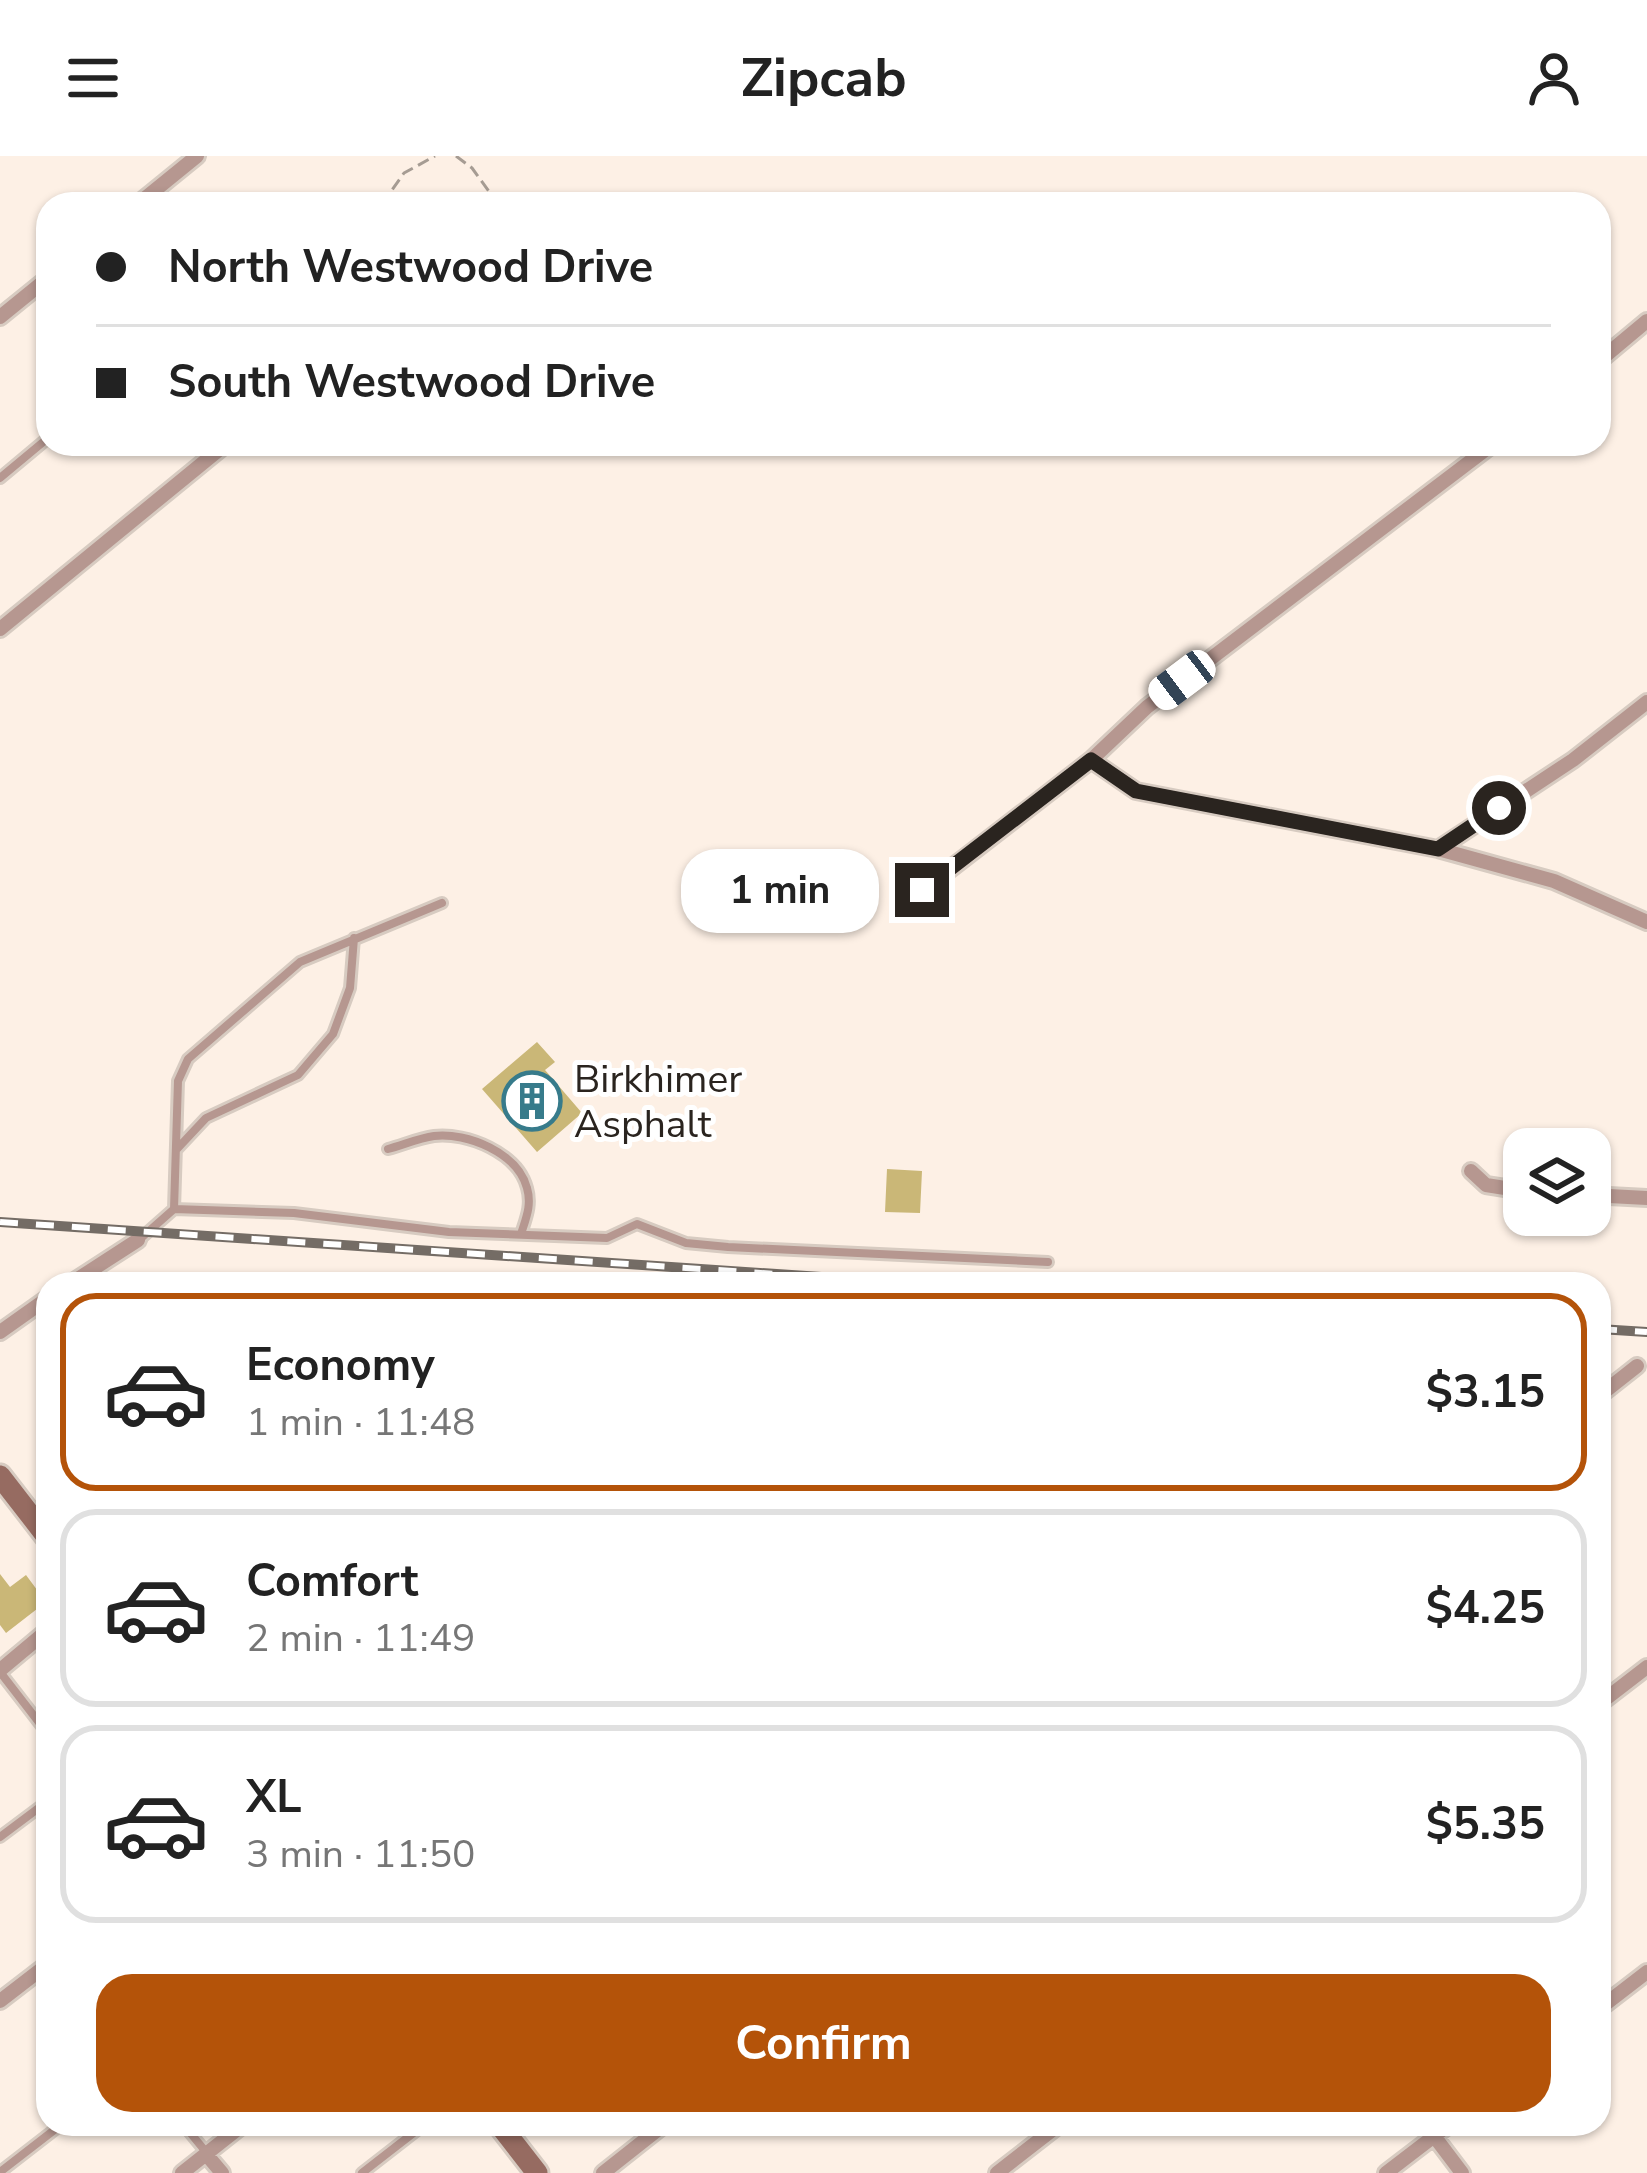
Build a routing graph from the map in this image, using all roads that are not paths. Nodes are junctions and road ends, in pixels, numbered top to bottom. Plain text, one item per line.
1 (197, 156) edge
2 (153, 192) edge
3 (36, 288) edge
4 (0, 317) edge
5 (1647, 321) edge
6 (1611, 351) edge
7 (36, 448) edge
8 (211, 456) edge
9 (1477, 456) edge
10 (0, 478) edge
11 (0, 629) edge
12 (1647, 702) edge
13 (1091, 760) junction
14 (1438, 849) junction
15 (922, 890) dead end
16 (442, 904) dead end
17 (1647, 922) edge
18 (354, 938) junction
19 (388, 1149) dead end
20 (174, 1152) junction
21 (1471, 1171) dead end
22 (1503, 1188) edge
23 (1611, 1196) edge
24 (1647, 1198) edge
25 (174, 1209) junction
26 (521, 1234) junction
27 (138, 1240) joint
28 (1048, 1262) dead end
29 (89, 1272) edge
30 (36, 1306) edge
31 (0, 1332) edge
32 (1642, 1365) edge
33 (1611, 1387) edge
34 (4, 1489) edge
35 (36, 1525) edge
36 (36, 1640) edge
37 (1647, 1666) edge
38 (0, 1671) edge
39 (1611, 1694) edge
40 (36, 1718) edge
41 (36, 1810) edge
42 (0, 1837) edge
43 (1647, 1972) edge
44 (36, 1973) edge
45 (1611, 2000) edge
46 (0, 2001) edge
47 (46, 2136) edge
48 (192, 2136) edge
49 (229, 2136) edge
50 (410, 2136) edge
51 (508, 2136) edge
52 (650, 2136) edge
53 (1045, 2136) edge
54 (1423, 2136) edge
55 (1434, 2136) edge
56 (206, 2154) junction
57 (0, 2172) edge
58 (182, 2173) edge
59 (222, 2173) edge
60 (362, 2173) edge
61 (537, 2173) edge
62 (602, 2173) edge
63 (997, 2173) edge
64 (1386, 2173) edge
65 (1462, 2173) edge

1 - 2 street
3 - 4 street
5 - 6 street
7 - 10 lane
8 - 11 street
9 - 13 street
12 - 14 street
13 - 14 street
13 - 15 street
14 - 17 street
16 - 18 lane
18 - 20 lane
18 - 20 lane
19 - 26 lane
20 - 25 lane
21 - 22 street
23 - 24 street
25 - 26 lane
25 - 27 lane
26 - 28 lane
27 - 29 street
30 - 31 street
32 - 33 street
34 - 35 main road
36 - 38 street
37 - 39 street
38 - 40 lane
41 - 42 lane
43 - 45 street
44 - 46 street
47 - 57 lane
48 - 56 lane
49 - 56 street
50 - 60 lane
51 - 61 main road
52 - 62 street
53 - 63 street
54 - 64 street
55 - 65 street
56 - 58 street
56 - 59 street

